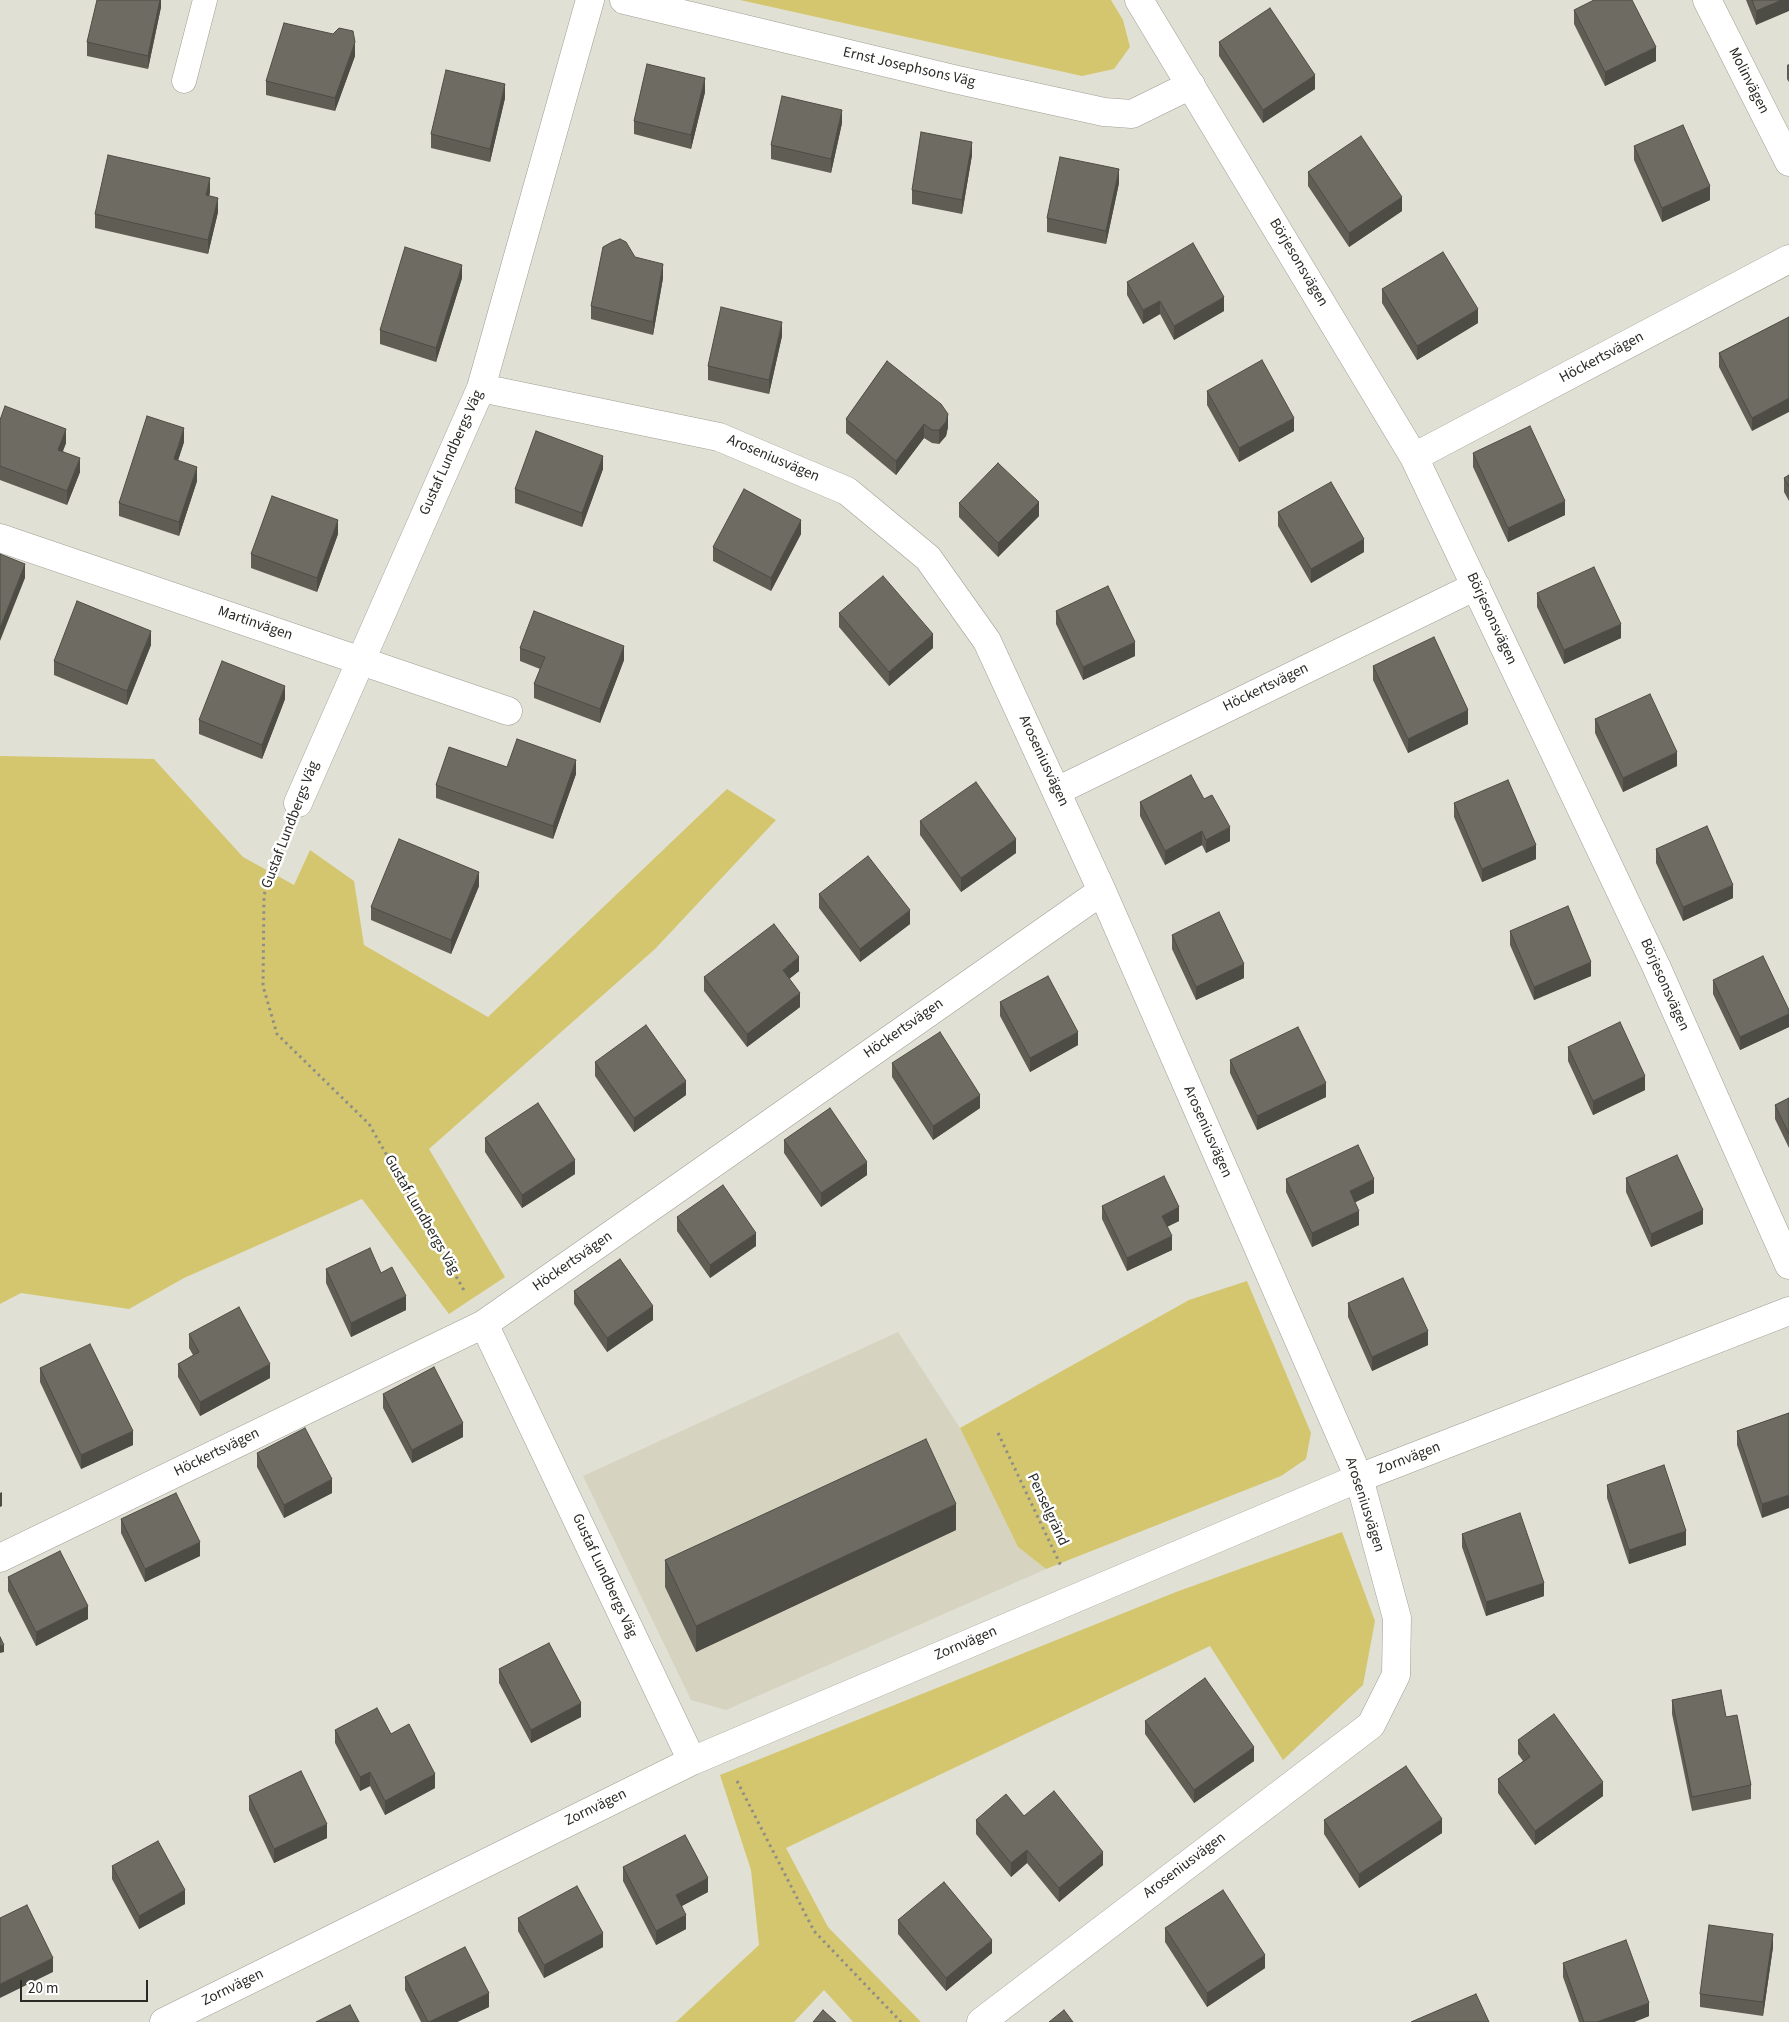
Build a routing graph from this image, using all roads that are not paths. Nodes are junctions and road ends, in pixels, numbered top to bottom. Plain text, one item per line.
1 (205, 0) edge
2 (590, 0) edge
3 (624, 0) edge
4 (1139, 0) edge
5 (1707, 0) edge
6 (184, 81) dead end
7 (1192, 85) junction
8 (1789, 162) edge
9 (1789, 259) edge
10 (481, 388) junction
11 (1414, 457) junction
12 (0, 538) edge
13 (1476, 586) junction
14 (360, 660) junction
15 (508, 711) dead end
16 (1057, 790) junction
17 (298, 803) road end
18 (1102, 891) junction
19 (1789, 1265) edge
20 (1789, 1311) edge
21 (484, 1324) junction
22 (1359, 1478) junction
23 (0, 1558) edge
24 (692, 1761) junction
25 (164, 2022) edge
26 (981, 2022) edge

1 - 6 lane
2 - 10 street, Gustaf Lundbergs Väg
3 - 7 street, Ernst Josephsons Väg
4 - 7 street, Börjesonsvägen
5 - 8 street, Molinvägen
7 - 11 street, Börjesonsvägen
9 - 11 street, Höckertsvägen
10 - 14 street, Gustaf Lundbergs Väg
10 - 16 street, Aroseniusvägen
11 - 13 street, Börjesonsvägen
12 - 14 street, Martinvägen
13 - 16 street, Höckertsvägen
13 - 19 street, Börjesonsvägen
14 - 15 street, Martinvägen
14 - 17 street, Gustaf Lundbergs Väg
16 - 18 street, Aroseniusvägen
18 - 21 street, Höckertsvägen
18 - 22 street, Aroseniusvägen
20 - 22 street, Zornvägen
21 - 23 street, Höckertsvägen
21 - 24 street, Gustaf Lundbergs Väg
22 - 24 street, Zornvägen
22 - 26 street, Aroseniusvägen
24 - 25 street, Zornvägen

